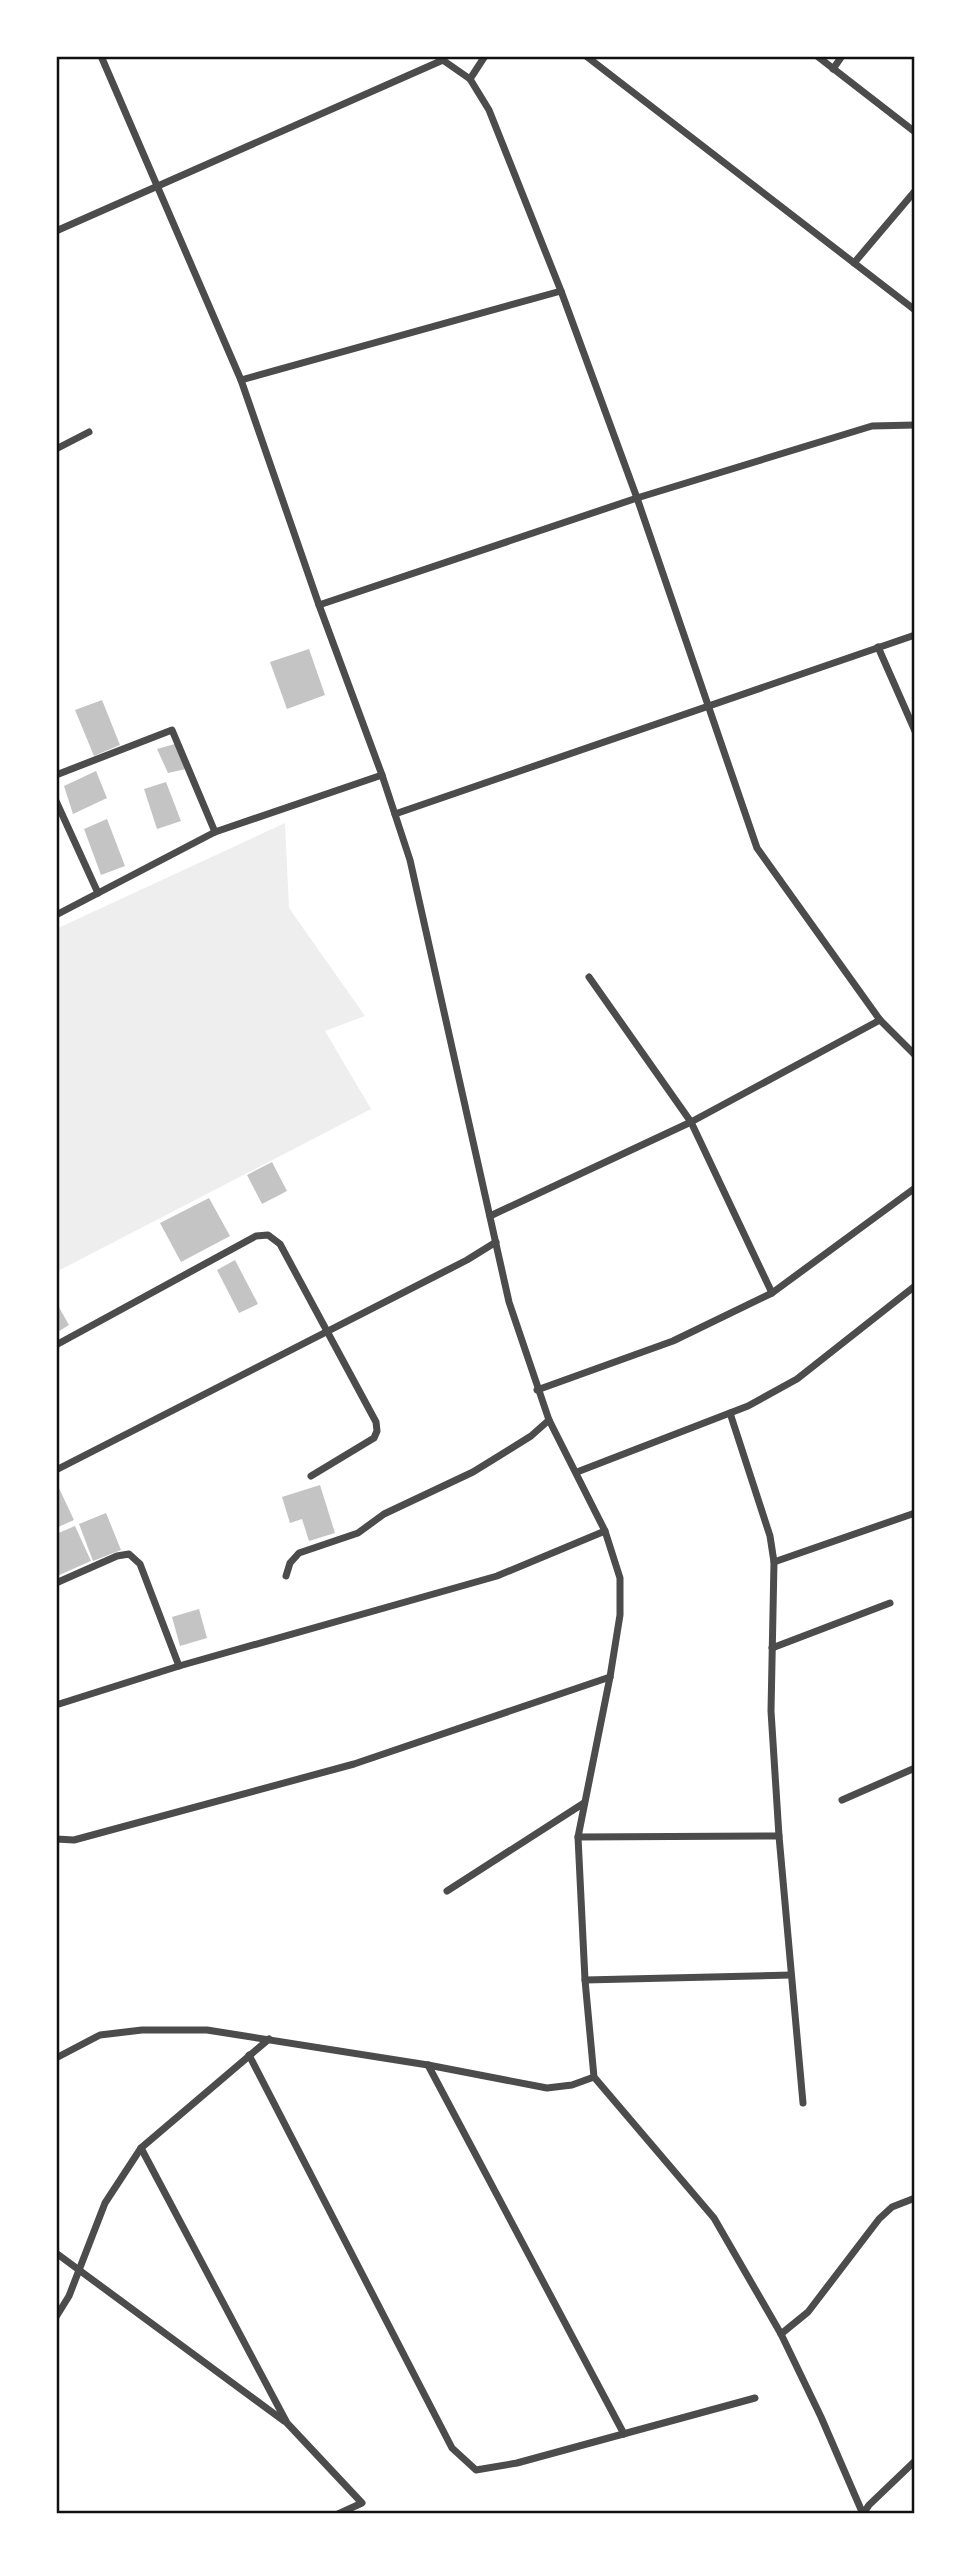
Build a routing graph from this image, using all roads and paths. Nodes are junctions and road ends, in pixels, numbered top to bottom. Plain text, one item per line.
1 (101, 56) edge
2 (485, 56) edge
3 (586, 56) edge
4 (817, 56) edge
5 (842, 56) edge
6 (440, 58) edge
7 (833, 69) junction
8 (470, 79) junction
9 (915, 132) edge
10 (157, 186) junction
11 (915, 191) edge
12 (56, 231) edge
13 (854, 263) junction
14 (561, 291) junction
15 (915, 310) edge
16 (241, 380) junction
17 (915, 425) edge
18 (89, 432) dead end
19 (56, 449) edge
20 (638, 498) junction
21 (319, 605) junction
22 (915, 635) edge
23 (877, 647) junction
24 (709, 706) junction
25 (915, 731) edge
26 (56, 775) edge
27 (382, 775) junction
28 (56, 801) edge
29 (395, 814) junction
30 (215, 832) junction
31 (98, 893) junction
32 (56, 915) edge
33 (589, 977) dead end
34 (880, 1020) junction
35 (915, 1055) edge
36 (691, 1122) junction
37 (915, 1188) edge
38 (490, 1216) junction
39 (496, 1242) junction
40 (915, 1286) edge
41 (772, 1293) junction
42 (327, 1332) junction
43 (56, 1345) edge
44 (537, 1390) junction
45 (730, 1413) junction
46 (549, 1420) junction
47 (56, 1470) edge
48 (577, 1472) junction
49 (311, 1476) dead end
50 (915, 1513) edge
51 (605, 1531) junction
52 (774, 1562) junction
53 (286, 1576) dead end
54 (56, 1583) edge
55 (890, 1603) dead end
56 (772, 1648) junction
57 (179, 1666) junction
58 (610, 1678) junction
59 (56, 1705) edge
60 (915, 1768) edge
61 (842, 1800) dead end
62 (584, 1803) junction
63 (779, 1836) junction
64 (578, 1837) junction
65 (56, 1839) edge
66 (447, 1891) dead end
67 (791, 1975) junction
68 (585, 1980) junction
69 (269, 2039) junction
70 (249, 2054) junction
71 (56, 2058) edge
72 (428, 2065) junction
73 (594, 2077) junction
74 (803, 2103) dead end
75 (141, 2148) junction
76 (911, 2201) edge
77 (915, 2210) edge
78 (56, 2253) edge
79 (79, 2270) junction
80 (56, 2317) edge
81 (782, 2334) junction
82 (755, 2398) dead end
83 (288, 2423) junction
84 (624, 2434) junction
85 (915, 2461) edge
86 (338, 2514) edge
87 (863, 2514) edge

1 - 10 street
2 - 8 street
3 - 13 street
4 - 7 street
5 - 7 street
6 - 8 street
6 - 10 street
7 - 9 street
8 - 14 street
10 - 12 street
10 - 16 street
11 - 13 street
13 - 15 street
14 - 16 street
14 - 20 street
16 - 21 street
17 - 20 street
18 - 19 street
20 - 21 street
20 - 24 street
21 - 27 street
22 - 23 street
23 - 24 street
23 - 25 street
24 - 29 street
24 - 34 street
26 - 30 street
27 - 29 street
27 - 30 street
28 - 31 street
29 - 38 street
30 - 31 street
31 - 32 street
33 - 36 street
34 - 35 street
34 - 36 street
36 - 38 street
36 - 41 street
37 - 41 street
38 - 39 street
39 - 42 street
39 - 44 street
40 - 45 street
41 - 44 street
42 - 43 street
42 - 47 street
42 - 49 street
44 - 46 street
45 - 48 street
45 - 52 street
46 - 48 street
46 - 53 street
48 - 51 street
50 - 52 street
51 - 57 street
51 - 58 street
52 - 56 street
54 - 57 street
55 - 56 street
56 - 63 street
57 - 59 street
58 - 62 street
58 - 65 street
60 - 61 street
62 - 64 street
62 - 66 street
63 - 64 street
63 - 67 street
64 - 68 street
67 - 68 street
67 - 74 street
68 - 73 street
69 - 70 street
69 - 71 street
69 - 72 street
70 - 75 street
70 - 84 street
72 - 73 street
72 - 84 street
73 - 81 street
75 - 79 street
75 - 83 street
76 - 77 street
76 - 81 street
78 - 79 street
79 - 80 street
79 - 83 street
81 - 87 street
82 - 84 street
83 - 86 street
85 - 87 street

